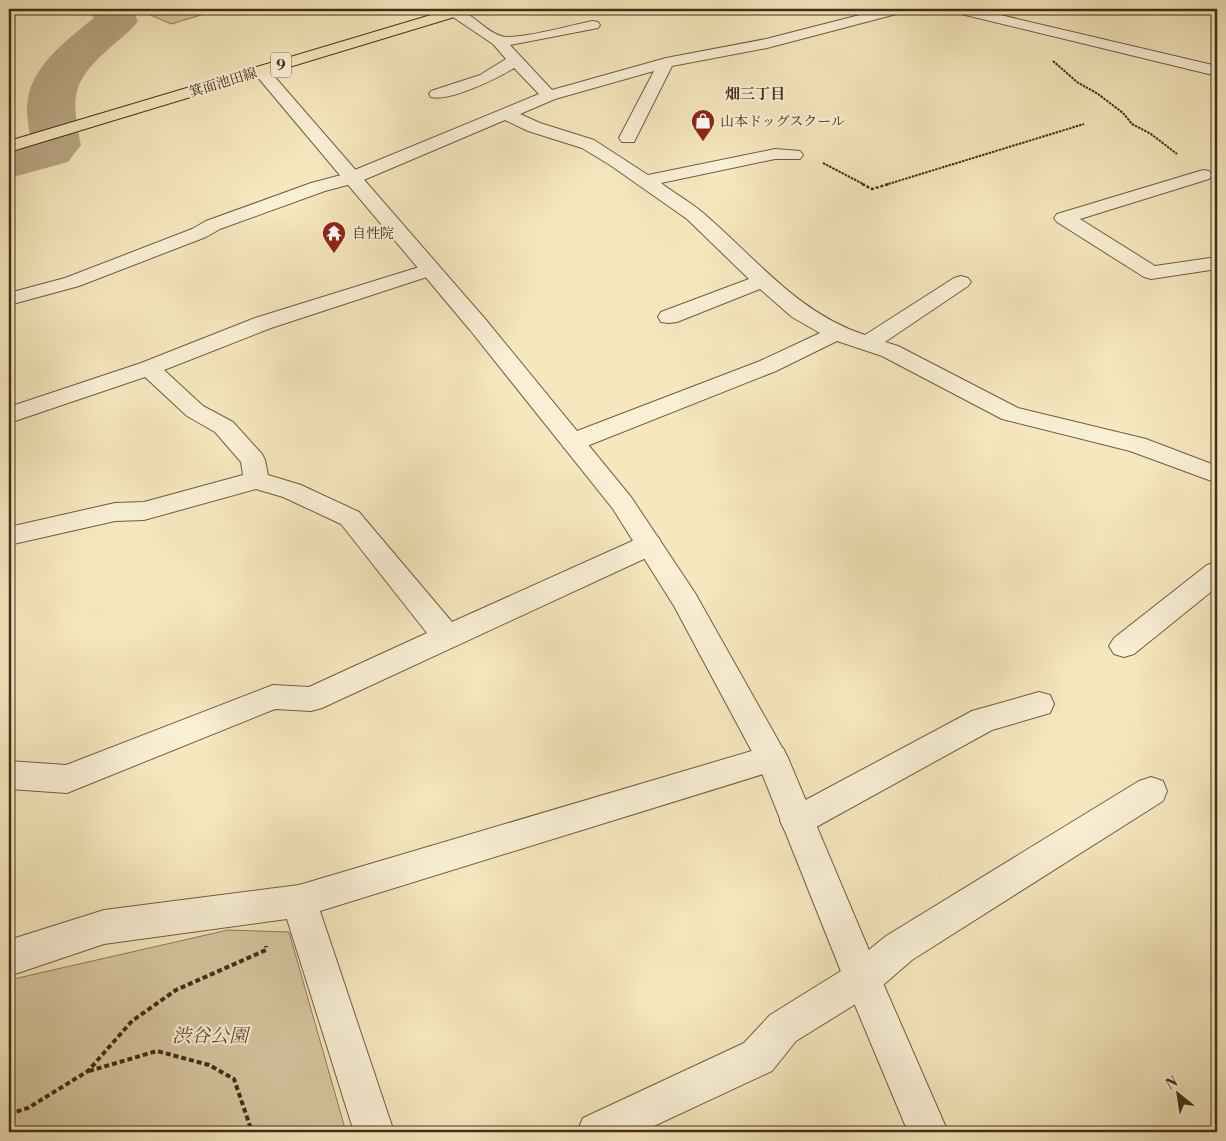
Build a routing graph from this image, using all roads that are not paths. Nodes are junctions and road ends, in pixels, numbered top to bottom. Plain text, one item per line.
1 (899, 9) edge
2 (958, 9) edge
3 (461, 10) edge
4 (594, 25) dead end
5 (498, 41) junction
6 (515, 61) junction
7 (666, 63) junction
8 (1217, 70) edge
9 (261, 71) junction
10 (445, 88) dead end
11 (549, 96) junction
12 (507, 116) junction
13 (628, 138) dead end
14 (9, 147) edge
15 (794, 155) road end
16 (1186, 164) road end
17 (352, 178) junction
18 (1210, 179) edge
19 (646, 181) junction
20 (1217, 263) edge
21 (429, 270) junction
22 (763, 281) junction
23 (961, 282) dead end
24 (12, 299) edge
25 (669, 317) dead end
26 (836, 333) junction
27 (869, 343) junction
28 (149, 368) junction
29 (9, 415) edge
30 (573, 442) junction
31 (1217, 475) edge
32 (256, 480) junction
33 (9, 536) edge
34 (650, 545) junction
35 (1217, 572) edge
36 (447, 636) junction
37 (1124, 646) dead end
38 (1039, 704) dead end
39 (772, 758) junction
40 (9, 775) edge
41 (1151, 790) dead end
42 (797, 821) junction
43 (282, 903) junction
44 (9, 958) edge
45 (862, 979) junction
46 (374, 1132) edge
47 (597, 1132) edge
48 (928, 1132) edge

1 - 7 street
2 - 8 street
3 - 5 street
3 - 9 main road, 箕面池田線 / 9
4 - 5 street
5 - 6 street
6 - 10 street
6 - 11 street
7 - 11 street
7 - 13 street
9 - 14 main road, 箕面池田線 / 9
9 - 17 street
11 - 12 street
12 - 17 street
12 - 19 street
15 - 19 street
16 - 18 street
17 - 21 street
17 - 24 street
18 - 20 street
19 - 22 street
21 - 28 street
21 - 30 street
22 - 25 street
22 - 26 street
23 - 27 street
26 - 27 street
26 - 30 street
27 - 31 street
28 - 29 street
28 - 32 street
30 - 34 street
32 - 33 street
32 - 36 street
34 - 36 street
34 - 39 street
35 - 37 street
36 - 40 street
38 - 42 street
39 - 42 street
39 - 43 street
41 - 45 street
42 - 45 street
43 - 44 street
43 - 46 street
45 - 47 street
45 - 48 street

